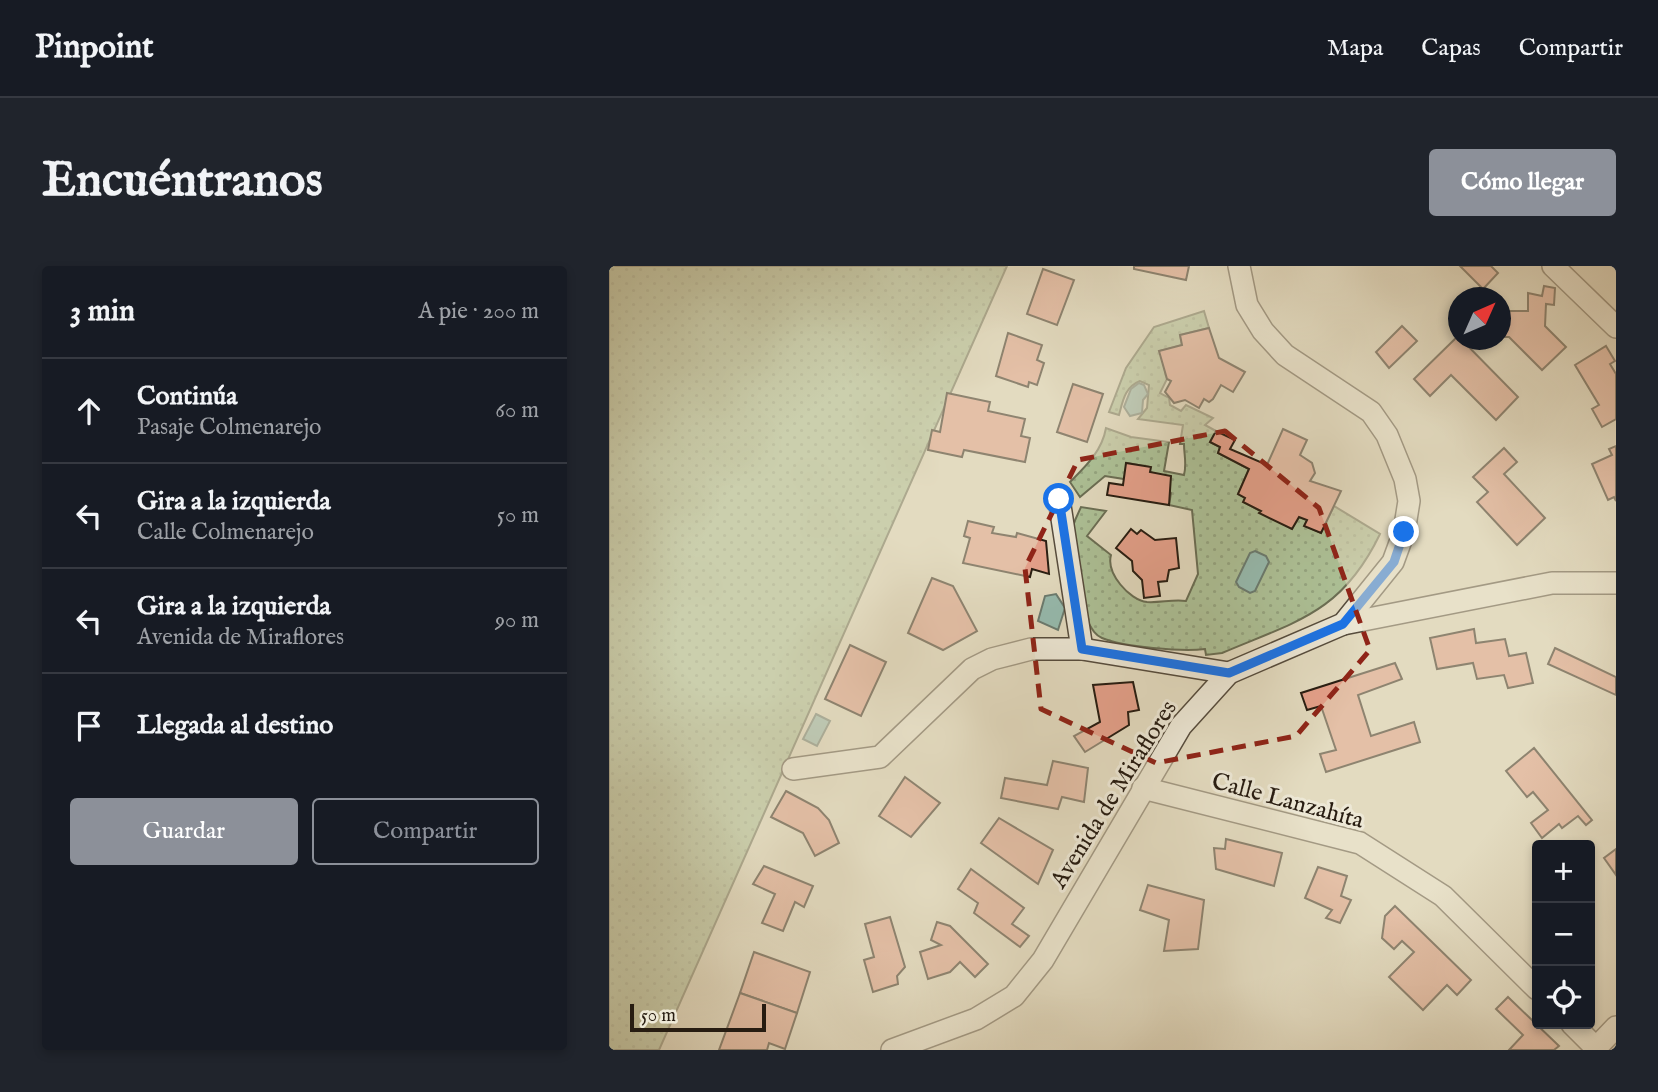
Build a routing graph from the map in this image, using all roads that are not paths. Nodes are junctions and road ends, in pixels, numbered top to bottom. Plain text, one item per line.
1 (1239, 266) edge
2 (1553, 266) edge
3 (1616, 327) edge
4 (1059, 499) dead end
5 (1616, 583) edge
6 (1343, 624) junction
7 (1082, 649) junction
8 (1229, 673) junction
9 (793, 769) dead end
10 (1143, 788) junction
11 (1532, 984) edge
12 (1616, 1027) edge
13 (1577, 1029) edge
14 (1595, 1049) edge
15 (892, 1050) edge

1 - 6 street, Avenida de Miraflores
2 - 3 street
4 - 7 street
5 - 6 street
6 - 8 street, Avenida de Miraflores
7 - 8 street
7 - 9 street
8 - 10 street, Avenida de Miraflores
10 - 11 street, Calle Lanzahíta
10 - 15 street, Avenida de Miraflores
12 - 14 street
13 - 14 street

